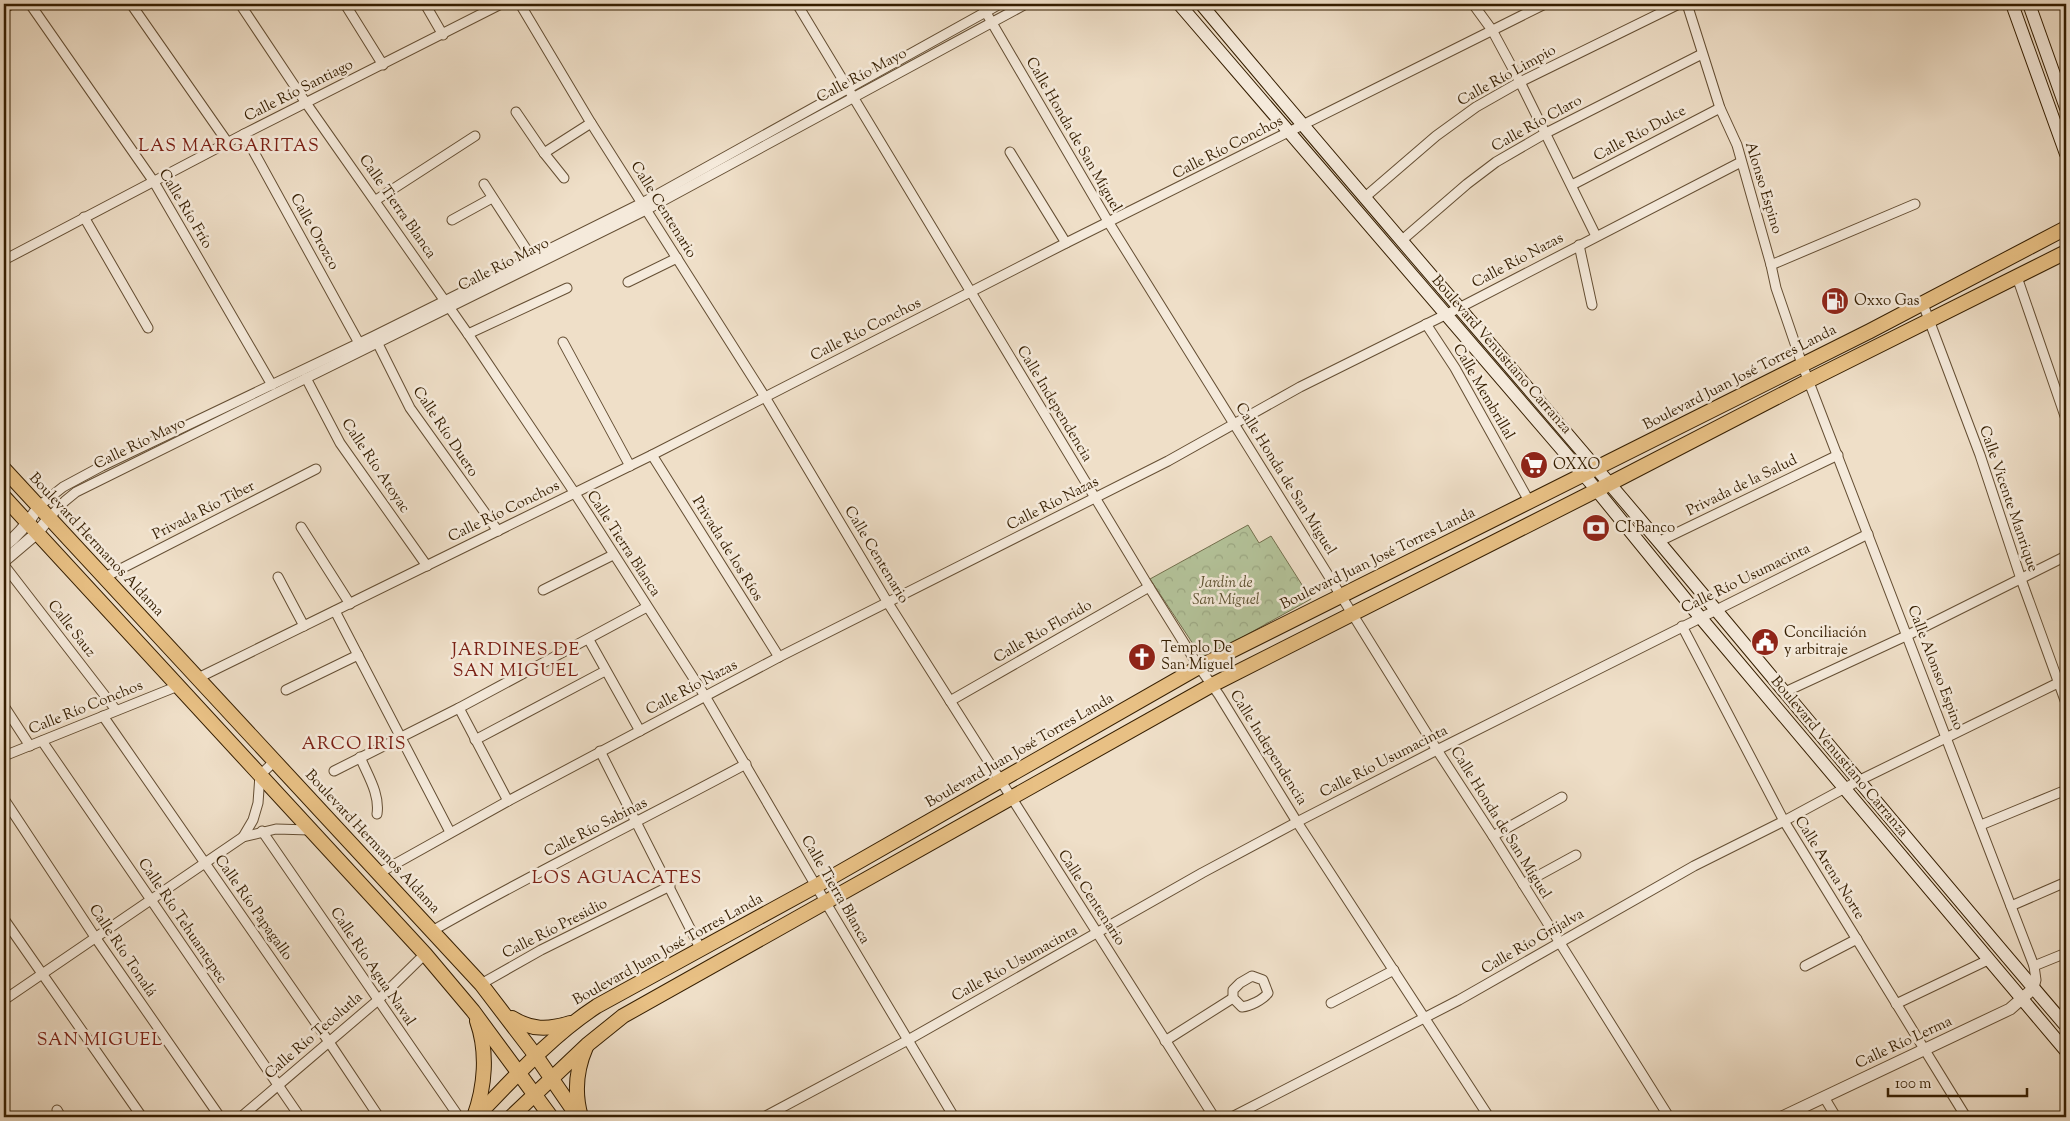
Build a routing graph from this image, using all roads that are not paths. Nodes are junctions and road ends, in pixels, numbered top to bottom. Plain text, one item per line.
1 (12, 4) edge
2 (30, 4) edge
3 (131, 4) edge
4 (240, 4) edge
5 (345, 4) edge
6 (425, 4) edge
7 (501, 4) edge
8 (520, 4) edge
9 (797, 4) edge
10 (1000, 4) edge
11 (1026, 4) edge
12 (1179, 4) edge
13 (1201, 4) edge
14 (1473, 4) edge
15 (1545, 4) edge
16 (1679, 4) edge
17 (1687, 4) edge
18 (2012, 4) edge
19 (2029, 4) edge
20 (4, 8) edge
21 (983, 8) edge
22 (992, 23) junction
23 (1492, 30) junction
24 (443, 35) junction
25 (1702, 54) junction
26 (383, 65) junction
27 (1520, 82) junction
28 (847, 89) junction
29 (852, 98) junction
30 (306, 103) junction
31 (1720, 108) junction
32 (2066, 108) edge
33 (516, 112) dead end
34 (591, 123) junction
35 (1302, 126) junction
36 (1546, 132) junction
37 (1289, 133) junction
38 (244, 134) junction
39 (474, 136) dead end
40 (228, 143) junction
41 (1010, 152) dead end
42 (544, 153) junction
43 (2066, 154) edge
44 (1740, 162) junction
45 (564, 178) dead end
46 (154, 182) junction
47 (484, 184) dead end
48 (1572, 185) junction
49 (492, 198) junction
50 (1364, 198) junction
51 (376, 200) junction
52 (1915, 204) dead end
53 (644, 206) junction
54 (84, 218) junction
55 (452, 220) dead end
56 (1109, 222) junction
57 (2066, 228) edge
58 (1596, 236) junction
59 (1401, 241) junction
60 (1066, 243) junction
61 (1579, 245) junction
62 (2066, 252) edge
63 (532, 258) junction
64 (677, 258) junction
65 (4, 260) edge
66 (1772, 265) junction
67 (2017, 277) junction
68 (628, 282) dead end
69 (567, 288) dead end
70 (970, 292) junction
71 (1923, 304) junction
72 (448, 305) junction
73 (1592, 305) dead end
74 (1458, 308) junction
75 (1445, 315) junction
76 (1930, 321) junction
77 (1426, 324) junction
78 (148, 328) dead end
79 (468, 334) junction
80 (563, 342) dead end
81 (359, 343) junction
82 (378, 344) junction
83 (1802, 364) junction
84 (306, 378) junction
85 (1808, 381) junction
86 (272, 385) junction
87 (765, 397) junction
88 (2066, 419) edge
89 (1234, 424) junction
90 (1838, 455) junction
91 (652, 456) junction
92 (102, 466) junction
93 (630, 466) junction
94 (1596, 468) junction
95 (4, 469) edge
96 (316, 469) dead end
97 (1582, 474) junction
98 (107, 477) junction
99 (1602, 488) junction
100 (574, 492) junction
101 (4, 497) edge
102 (1095, 498) junction
103 (1529, 501) junction
104 (39, 506) junction
105 (49, 518) junction
106 (301, 527) dead end
107 (33, 528) junction
108 (498, 531) junction
109 (1868, 534) junction
110 (1658, 542) junction
111 (4, 546) edge
112 (613, 556) junction
113 (2066, 556) edge
114 (4, 563) edge
115 (427, 566) junction
116 (105, 577) junction
117 (278, 577) dead end
118 (2021, 579) junction
119 (1149, 587) junction
120 (543, 590) dead end
121 (1341, 595) junction
122 (888, 603) junction
123 (350, 604) junction
124 (647, 607) junction
125 (1715, 610) junction
126 (335, 611) junction
127 (1352, 614) junction
128 (1700, 617) junction
129 (304, 626) junction
130 (1682, 626) junction
131 (1908, 635) junction
132 (589, 640) junction
133 (358, 655) junction
134 (779, 657) junction
135 (1199, 667) junction
136 (605, 671) junction
137 (198, 678) junction
138 (2062, 681) edge
139 (1212, 685) junction
140 (178, 686) junction
141 (286, 690) dead end
142 (1785, 692) junction
143 (706, 696) junction
144 (950, 701) junction
145 (2066, 703) edge
146 (4, 706) edge
147 (459, 708) junction
148 (116, 710) junction
149 (103, 716) junction
150 (640, 731) junction
151 (399, 737) junction
152 (1946, 737) junction
153 (475, 740) junction
154 (42, 741) junction
155 (30, 746) junction
156 (1437, 750) junction
157 (600, 752) junction
158 (4, 756) edge
159 (360, 757) junction
160 (275, 761) junction
161 (746, 764) junction
162 (334, 771) dead end
163 (260, 775) junction
164 (1000, 780) junction
165 (1858, 781) junction
166 (1845, 788) junction
167 (2066, 790) edge
168 (1562, 797) dead end
169 (1010, 798) junction
170 (4, 799) edge
171 (508, 801) junction
172 (377, 814) dead end
173 (1784, 821) junction
174 (1297, 822) junction
175 (636, 823) junction
176 (1981, 825) junction
177 (310, 830) junction
178 (262, 831) junction
179 (450, 832) junction
180 (1493, 836) junction
181 (243, 837) junction
182 (1576, 855) dead end
183 (204, 862) junction
184 (380, 873) junction
185 (2066, 882) edge
186 (1523, 884) junction
187 (670, 886) junction
188 (816, 886) junction
189 (150, 900) junction
190 (826, 903) junction
191 (2011, 906) junction
192 (4, 919) edge
193 (432, 931) junction
194 (1098, 933) junction
195 (96, 937) junction
196 (1857, 939) junction
197 (1559, 943) junction
198 (701, 950) junction
199 (2066, 953) edge
200 (425, 954) junction
201 (1988, 960) junction
202 (1805, 966) dead end
203 (2034, 966) junction
204 (1394, 970) junction
205 (42, 974) junction
206 (481, 984) junction
207 (2034, 988) junction
208 (1233, 998) dead end
209 (2022, 999) junction
210 (4, 1000) edge
211 (377, 1000) junction
212 (1331, 1003) dead end
213 (1896, 1004) junction
214 (473, 1011) junction
215 (507, 1015) junction
216 (1425, 1018) junction
217 (574, 1022) junction
218 (2066, 1026) edge
219 (908, 1040) junction
220 (1165, 1041) junction
221 (329, 1042) junction
222 (587, 1045) junction
223 (1924, 1051) junction
224 (2066, 1051) edge
225 (536, 1056) junction
226 (519, 1072) junction
227 (552, 1078) junction
228 (278, 1085) junction
229 (534, 1095) junction
230 (1824, 1097) junction
231 (142, 1117) edge
232 (220, 1117) edge
233 (241, 1117) edge
234 (300, 1117) edge
235 (379, 1117) edge
236 (459, 1117) edge
237 (475, 1117) edge
238 (511, 1117) edge
239 (551, 1117) edge
240 (580, 1117) edge
241 (764, 1117) edge
242 (954, 1117) edge
243 (1214, 1117) edge
244 (1232, 1117) edge
245 (1489, 1117) edge
246 (1669, 1117) edge
247 (1782, 1117) edge
248 (1836, 1117) edge
249 (1966, 1117) edge

1 - 20 street
2 - 46 street, Calle Río Frío
3 - 40 street
4 - 30 street, Calle Tierra Blanca
5 - 26 street
6 - 24 street
7 - 24 street, Calle Río Santiago
8 - 34 street, Calle Centenario
9 - 28 street, Calle Independencia
10 - 21 street, Calle Río Mayo
11 - 22 street, Calle Río Mayo
12 - 37 main road, Boulevard Venustiano Carranza
13 - 35 main road, Boulevard Venustiano Carranza
14 - 23 street
15 - 23 street, Calle Río Conchos
16 - 27 street, Calle Río Limpio
17 - 25 street, Alonso Espino
18 - 43 main road
19 - 32 main road
21 - 22 street, Calle Honda de San Miguel
21 - 28 street, Calle Río Mayo
22 - 29 street, Calle Río Mayo
22 - 56 street, Calle Honda de San Miguel
23 - 27 street
23 - 35 street, Calle Río Conchos
24 - 26 street, Calle Río Santiago
25 - 31 street, Alonso Espino
25 - 36 street, Calle Río Claro
26 - 30 street, Calle Río Santiago
27 - 36 street
27 - 50 street, Calle Río Limpio
28 - 29 street, Calle Independencia
28 - 53 street, Calle Río Mayo
29 - 53 street, Calle Río Mayo
29 - 70 street, Calle Independencia
30 - 38 street, Calle Río Santiago
30 - 51 street, Calle Tierra Blanca
31 - 44 street, Alonso Espino
31 - 48 street, Calle Río Dulce
33 - 42 street
34 - 42 street
34 - 53 street, Calle Centenario
35 - 37 street, Calle Río Conchos
35 - 50 main road, Boulevard Venustiano Carranza
36 - 48 street
36 - 59 street, Calle Río Claro
37 - 56 street, Calle Río Conchos
37 - 75 main road, Boulevard Venustiano Carranza
38 - 40 street, Calle Río Santiago
38 - 81 street, Calle Orozco
39 - 51 street
40 - 46 street, Calle Río Santiago
41 - 60 street
42 - 45 street
44 - 58 street, Calle Río Nazas
44 - 66 street, Alonso Espino
46 - 54 street, Calle Río Santiago
46 - 86 street, Calle Río Frío
47 - 49 street
48 - 58 street
49 - 55 street
49 - 63 street
50 - 59 main road, Boulevard Venustiano Carranza
51 - 72 street, Calle Tierra Blanca
52 - 66 street
53 - 63 street, Calle Río Mayo
53 - 64 street, Calle Centenario
53 - 72 street, Calle Río Mayo
54 - 65 street, Calle Río Santiago
54 - 78 street
56 - 60 street, Calle Río Conchos
56 - 89 street, Calle Honda de San Miguel
57 - 71 main road, Boulevard Juan José Torres Landa
58 - 61 street, Calle Río Nazas
59 - 74 main road, Boulevard Venustiano Carranza
60 - 70 street, Calle Río Conchos
61 - 73 street
61 - 74 street, Calle Río Nazas
62 - 67 main road
63 - 72 street, Calle Río Mayo
64 - 68 street
64 - 87 street, Calle Centenario
66 - 83 street, Alonso Espino
67 - 76 main road
67 - 88 street
69 - 79 street
70 - 87 street, Calle Río Conchos
70 - 102 street, Calle Independencia
71 - 76 street, Calle Vicente Manrique
71 - 83 main road, Boulevard Juan José Torres Landa
72 - 79 street, Calle Tierra Blanca
72 - 81 street, Calle Río Mayo
72 - 82 street, Calle Río Mayo
74 - 75 street, Calle Río Nazas
74 - 94 main road, Boulevard Venustiano Carranza
75 - 77 street, Calle Río Nazas
75 - 97 main road, Boulevard Venustiano Carranza
76 - 85 main road
76 - 118 street, Calle Vicente Manrique
77 - 89 street, Calle Río Nazas
77 - 103 street, Calle Membrillal
79 - 100 street, Calle Tierra Blanca
80 - 93 street
81 - 86 street, Calle Río Mayo
82 - 84 street, Calle Río Mayo
82 - 108 street, Calle Río Duero
83 - 85 street, Alonso Espino
83 - 94 main road, Boulevard Juan José Torres Landa
84 - 98 street, Calle Río Mayo
84 - 115 street, Calle Río Atoyac
85 - 90 street, Calle Alonso Espino
85 - 99 main road
86 - 92 street, Calle Río Mayo
87 - 91 street, Calle Río Conchos
87 - 122 street, Calle Centenario
89 - 102 street, Calle Río Nazas
89 - 121 street, Calle Honda de San Miguel
90 - 109 street, Calle Alonso Espino
90 - 110 street, Privada de la Salud
91 - 93 street, Calle Río Conchos
91 - 134 street, Privada de los Ríos
92 - 98 street
92 - 104 street, Calle Río Mayo
93 - 100 street, Calle Río Conchos
94 - 97 main road, Boulevard Juan José Torres Landa
94 - 99 main road, Boulevard Venustiano Carranza
95 - 104 main road, Boulevard Hermanos Aldama
96 - 116 street, Privada Río Tiber
97 - 99 main road, Boulevard Venustiano Carranza
97 - 103 main road, Boulevard Juan José Torres Landa
98 - 105 street, Calle Río Mayo
99 - 110 main road, Boulevard Venustiano Carranza
99 - 127 main road
99 - 128 main road, Boulevard Venustiano Carranza
100 - 108 street, Calle Río Conchos
100 - 112 street, Calle Tierra Blanca
101 - 107 main road
102 - 119 street, Calle Independencia
102 - 122 street, Calle Río Nazas
103 - 121 main road, Boulevard Juan José Torres Landa
104 - 105 main road, Boulevard Hermanos Aldama
104 - 107 street, Calle Río Mayo
105 - 107 street, Calle Río Mayo
105 - 116 main road, Boulevard Hermanos Aldama
106 - 123 street
107 - 111 street, Calle Río Mayo
107 - 114 street, Calle Río Mayo
107 - 140 main road
108 - 115 street, Calle Río Conchos
109 - 125 street, Calle Río Usumacinta
109 - 131 street, Calle Alonso Espino
110 - 125 main road, Boulevard Venustiano Carranza
112 - 120 street
112 - 124 street, Calle Tierra Blanca
113 - 118 street
114 - 148 street, Calle Sauz
115 - 123 street, Calle Río Conchos
116 - 137 main road, Boulevard Hermanos Aldama
117 - 129 street
118 - 131 street
118 - 138 street, Calle Vicente Manrique
119 - 135 street, Calle Independencia
119 - 144 street, Calle Río Florido
121 - 127 street, Calle Honda de San Miguel
121 - 135 main road, Boulevard Juan José Torres Landa
122 - 134 street, Calle Río Nazas
122 - 144 street, Calle Centenario
123 - 126 street, Calle Río Conchos
124 - 132 street
124 - 143 street, Calle Tierra Blanca
125 - 128 street, Calle Río Usumacinta
125 - 142 main road, Boulevard Venustiano Carranza
126 - 129 street, Calle Río Conchos
126 - 133 street
127 - 139 main road
127 - 156 street, Calle Honda de San Miguel
128 - 130 street, Calle Río Usumacinta
128 - 166 main road, Boulevard Venustiano Carranza
129 - 137 street, Calle Río Conchos
130 - 156 street, Calle Río Usumacinta
130 - 173 street, Calle Arena Norte
131 - 142 street
131 - 152 street, Calle Alonso Espino
132 - 136 street
132 - 147 street
133 - 141 street
133 - 151 street
134 - 143 street, Calle Río Nazas
135 - 139 street, Calle Independencia
135 - 164 main road, Boulevard Juan José Torres Landa
136 - 150 street
136 - 153 street
137 - 160 main road, Boulevard Hermanos Aldama
138 - 145 street, Calle Vicente Manrique
138 - 152 street, Calle Río Grijalva
139 - 169 main road
139 - 174 street, Calle Independencia
140 - 148 street, Calle Río Conchos
140 - 163 main road
142 - 165 main road, Boulevard Venustiano Carranza
143 - 150 street, Calle Río Nazas
143 - 161 street, Calle Tierra Blanca
144 - 164 street, Calle Centenario
146 - 155 street
147 - 151 street
147 - 153 street
148 - 149 street, Calle Río Conchos
149 - 154 street, Calle Río Conchos
149 - 183 street, Calle Río Papagallo
150 - 157 street, Calle Río Nazas
151 - 159 street
151 - 179 street
152 - 165 street, Calle Río Grijalva
152 - 176 street, Calle Alonso Espino
153 - 171 street
154 - 155 street, Calle Río Conchos
154 - 189 street, Calle Río Tehuantepec
155 - 158 street, Calle Río Conchos
156 - 174 street, Calle Río Usumacinta
156 - 180 street, Calle Honda de San Miguel
157 - 171 street, Calle Río Nazas
157 - 175 street
159 - 162 street
159 - 172 street
160 - 163 street
160 - 184 main road, Boulevard Hermanos Aldama
161 - 175 street, Calle Río Sabinas
161 - 188 street, Calle Tierra Blanca
163 - 177 main road
163 - 181 street
164 - 169 street, Calle Centenario
164 - 188 main road, Boulevard Juan José Torres Landa
165 - 166 street, Calle Río Grijalva
165 - 207 main road, Boulevard Venustiano Carranza
166 - 173 street, Calle Río Grijalva
166 - 201 main road, Boulevard Venustiano Carranza
167 - 176 street
168 - 180 street
169 - 190 main road
169 - 194 street, Calle Centenario
170 - 195 street, Calle Río Tonalá
171 - 179 street, Calle Río Nazas
173 - 196 street, Calle Arena Norte
173 - 197 street, Calle Río Grijalva
174 - 194 street, Calle Río Usumacinta
174 - 204 street, Calle Independencia
175 - 187 street
175 - 193 street, Calle Río Sabinas
176 - 191 street, Calle Alonso Espino
177 - 178 street
177 - 200 main road
178 - 181 street
178 - 211 street, Calle Río Agua Naval
179 - 184 street, Calle Río Nazas
180 - 186 street, Calle Honda de San Miguel
181 - 183 street
182 - 186 street
183 - 189 street
183 - 221 street, Calle Río Papagallo
184 - 193 main road, Boulevard Hermanos Aldama
185 - 191 street
186 - 197 street, Calle Honda de San Miguel
187 - 198 street
187 - 206 street, Calle Río Presidio
188 - 190 street, Calle Tierra Blanca
188 - 198 main road, Boulevard Juan José Torres Landa
189 - 195 street
189 - 228 street, Calle Río Tehuantepec
190 - 219 street, Calle Tierra Blanca
190 - 222 main road
191 - 203 street, Calle Alonso Espino
192 - 205 street
193 - 206 main road, Boulevard Hermanos Aldama
194 - 219 street, Calle Río Usumacinta
194 - 220 street, Calle Centenario
195 - 205 street
195 - 232 street, Calle Río Tonalá
196 - 202 street
196 - 213 street, Calle Arena Norte
197 - 216 street, Calle Río Grijalva
197 - 246 street, Calle Honda de San Miguel
198 - 217 main road, Boulevard Juan José Torres Landa
199 - 203 street
200 - 211 street, Calle Río Tecolutla
200 - 214 main road
201 - 209 main road, Boulevard Venustiano Carranza
201 - 213 street
203 - 207 street
204 - 212 street
204 - 216 street, Calle Independencia
205 - 210 street
205 - 231 street
206 - 215 main road, Boulevard Hermanos Aldama
207 - 209 street, Calle Río Lerma
207 - 218 main road, Boulevard Venustiano Carranza
208 - 220 street
209 - 223 street, Calle Río Lerma
209 - 224 main road, Boulevard Venustiano Carranza
211 - 221 street, Calle Río Tecolutla
211 - 236 street, Calle Río Agua Naval
213 - 223 street, Calle Arena Norte
214 - 226 main road
214 - 237 main road
215 - 217 main road
215 - 225 main road, Boulevard Hermanos Aldama
216 - 244 street, Calle Río Grijalva
216 - 245 street, Calle Independencia
217 - 225 main road, Boulevard Juan José Torres Landa
219 - 241 street, Calle Río Usumacinta
219 - 242 street, Calle Tierra Blanca
220 - 243 street, Calle Centenario
221 - 228 street, Calle Río Tecolutla
221 - 235 street, Calle Río Papagallo
222 - 227 main road
222 - 240 main road
223 - 230 street, Calle Río Lerma
223 - 249 street, Calle Arena Norte
225 - 226 main road, Boulevard Juan José Torres Landa
225 - 227 main road, Boulevard Hermanos Aldama
226 - 229 main road
226 - 237 main road, Boulevard Juan José Torres Landa
227 - 229 main road
227 - 240 main road, Boulevard Hermanos Aldama
228 - 233 street, Calle Río Tecolutla
228 - 234 street, Calle Río Tehuantepec
229 - 238 main road
229 - 239 main road
230 - 247 street, Calle Río Lerma
230 - 248 street

